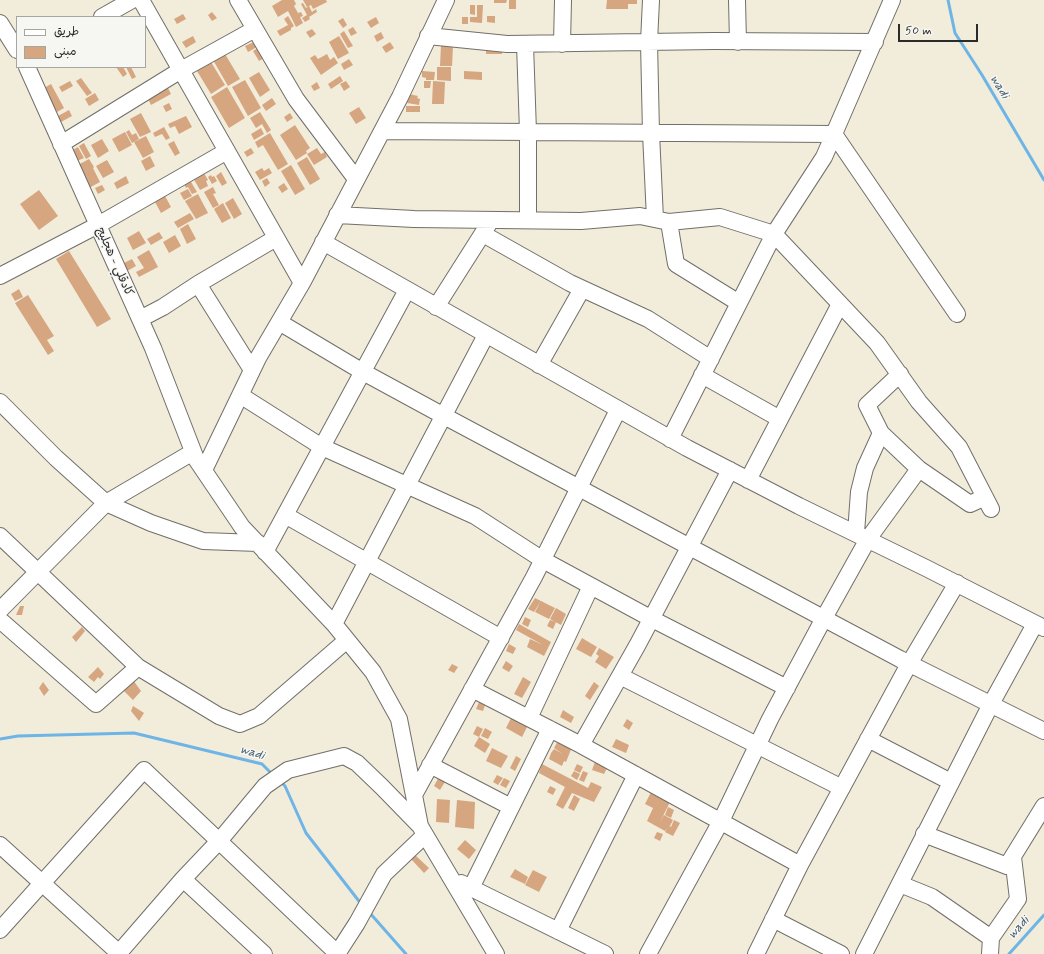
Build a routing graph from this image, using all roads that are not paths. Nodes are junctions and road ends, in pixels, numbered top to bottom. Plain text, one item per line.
1 (132, 0) edge
2 (141, 0) edge
3 (238, 0) edge
4 (446, 0) edge
5 (563, 0) edge
6 (651, 0) edge
7 (737, 0) edge
8 (892, 0) edge
9 (104, 16) edge
10 (0, 23) edge
11 (255, 29) junction
12 (428, 36) junction
13 (649, 42) junction
14 (738, 42) junction
15 (875, 42) junction
16 (525, 44) junction
17 (562, 44) junction
18 (16, 48) edge
19 (27, 68) edge
20 (181, 70) junction
21 (382, 131) junction
22 (528, 132) junction
23 (651, 133) junction
24 (834, 134) junction
25 (61, 144) junction
26 (227, 151) junction
27 (356, 179) junction
28 (337, 215) junction
29 (492, 219) junction
30 (528, 220) junction
31 (662, 220) junction
32 (98, 225) junction
33 (483, 234) junction
34 (774, 234) junction
35 (276, 238) junction
36 (323, 242) junction
37 (0, 276) edge
38 (302, 283) junction
39 (198, 284) junction
40 (582, 289) junction
41 (407, 290) junction
42 (739, 303) junction
43 (840, 304) junction
44 (436, 307) junction
45 (957, 314) dead end
46 (140, 319) junction
47 (279, 322) junction
48 (486, 335) junction
49 (711, 359) junction
50 (539, 365) junction
51 (252, 370) junction
52 (363, 372) junction
53 (900, 374) junction
54 (702, 375) junction
55 (240, 395) junction
56 (0, 402) edge
57 (618, 410) junction
58 (444, 416) junction
59 (780, 419) junction
60 (881, 433) junction
61 (670, 439) junction
62 (322, 447) junction
63 (198, 460) junction
64 (919, 469) junction
65 (730, 470) junction
66 (748, 480) junction
67 (406, 486) junction
68 (579, 488) junction
69 (106, 503) junction
70 (285, 515) junction
71 (0, 536) edge
72 (862, 536) junction
73 (690, 547) junction
74 (261, 548) junction
75 (543, 560) junction
76 (366, 562) junction
77 (38, 572) junction
78 (957, 583) junction
79 (591, 586) junction
80 (0, 610) edge
81 (824, 618) junction
82 (652, 619) junction
83 (0, 620) edge
84 (334, 624) junction
85 (1040, 626) edge
86 (500, 638) junction
87 (346, 640) junction
88 (910, 664) junction
89 (138, 667) junction
90 (620, 676) junction
91 (787, 688) junction
92 (472, 689) junction
93 (991, 704) junction
94 (529, 718) junction
95 (550, 729) junction
96 (1044, 731) edge
97 (868, 739) junction
98 (581, 745) junction
99 (757, 746) junction
100 (430, 765) junction
101 (636, 775) junction
102 (951, 782) junction
103 (842, 788) junction
104 (414, 795) junction
105 (1044, 806) edge
106 (511, 807) junction
107 (721, 821) junction
108 (422, 830) junction
109 (924, 834) junction
110 (220, 840) junction
111 (0, 845) edge
112 (1013, 857) junction
113 (800, 865) junction
114 (451, 878) junction
115 (183, 879) junction
116 (42, 883) junction
117 (900, 884) junction
118 (471, 888) junction
119 (773, 919) junction
120 (0, 930) edge
121 (558, 931) junction
122 (991, 938) junction
123 (119, 954) edge
124 (264, 954) edge
125 (338, 954) edge
126 (496, 954) edge
127 (605, 954) edge
128 (648, 954) edge
129 (756, 954) edge
130 (841, 954) edge
131 (864, 954) edge
132 (990, 954) edge

1 - 9 street
2 - 20 street
3 - 11 street
4 - 12 street
5 - 17 street
6 - 13 street
7 - 14 street
8 - 15 street
10 - 18 street
11 - 20 street
11 - 27 street
12 - 16 street
12 - 21 street
13 - 14 street
13 - 17 street
13 - 23 street
14 - 15 street
15 - 24 street
16 - 17 street
16 - 22 street
19 - 25 street, كادقلي - هجليج
20 - 25 street
20 - 26 street
21 - 22 street
21 - 27 street
22 - 23 street
22 - 30 street
23 - 24 street
23 - 31 street
24 - 34 street
24 - 45 street
25 - 32 street, كادقلي - هجليج
26 - 32 street
26 - 35 street
27 - 28 street
28 - 29 street
28 - 36 street
29 - 30 street
29 - 33 street
30 - 31 street
31 - 34 street
31 - 42 street
32 - 37 street
32 - 46 street, كادقلي - هجليج
33 - 40 street
33 - 44 street
34 - 42 street
34 - 43 street
35 - 38 street
35 - 39 street
36 - 38 street
36 - 41 street
38 - 47 street
39 - 46 street
39 - 51 street
40 - 49 street
40 - 50 street
41 - 44 street
41 - 52 street
42 - 49 street
43 - 53 street
43 - 59 street
44 - 48 street
46 - 63 street, كادقلي - هجليج
47 - 51 street
47 - 52 street
48 - 50 street
48 - 58 street
49 - 54 street
50 - 57 street
51 - 55 street
52 - 58 street
52 - 62 street
53 - 60 street
53 - 64 street
54 - 59 street
54 - 61 street
55 - 62 street
55 - 63 street
56 - 69 street
57 - 61 street
57 - 68 street
58 - 67 street
58 - 68 street
59 - 66 street
60 - 64 street
60 - 72 street
61 - 65 street
62 - 67 street
62 - 70 street
63 - 69 street
63 - 74 street, كادقلي - هجليج
64 - 72 street
65 - 66 street
65 - 73 street
66 - 72 street
67 - 75 street
67 - 76 street
68 - 73 street
68 - 75 street
69 - 74 street
69 - 77 street
70 - 74 street
70 - 76 street
71 - 77 street
72 - 78 street
72 - 81 street
73 - 81 street
73 - 82 street
74 - 84 street, كادقلي - هجليج
75 - 79 street
75 - 86 street
76 - 84 street
76 - 86 street
77 - 80 street
77 - 89 street
78 - 85 street
78 - 88 street
79 - 82 street
79 - 94 street
81 - 88 street
81 - 91 street
82 - 90 street
82 - 91 street
83 - 89 street
84 - 87 street, كادقلي - هجليج
85 - 93 street
86 - 92 street
87 - 89 street
87 - 104 street, كادقلي - هجليج
88 - 93 street
88 - 97 street
90 - 98 street
90 - 99 street
91 - 99 street
92 - 94 street
92 - 100 street
93 - 96 street
93 - 102 street
94 - 95 street
95 - 98 street
95 - 106 street
97 - 102 street
97 - 103 street
98 - 101 street
99 - 103 street
99 - 107 street
100 - 104 street
100 - 106 street
101 - 107 street
101 - 121 street
102 - 109 street
103 - 113 street
104 - 108 street, كادقلي - هجليج
105 - 112 street
106 - 118 street
107 - 113 street
107 - 128 street
108 - 110 street
108 - 114 street
108 - 125 street
109 - 112 street
109 - 117 street
110 - 115 street
110 - 116 street
110 - 125 street
111 - 116 street
112 - 122 street
113 - 119 street
114 - 118 street
114 - 126 street
115 - 123 street
115 - 124 street
116 - 120 street
116 - 123 street
117 - 122 street
117 - 131 street
118 - 121 street
119 - 129 street
119 - 130 street
121 - 127 street
122 - 132 street

